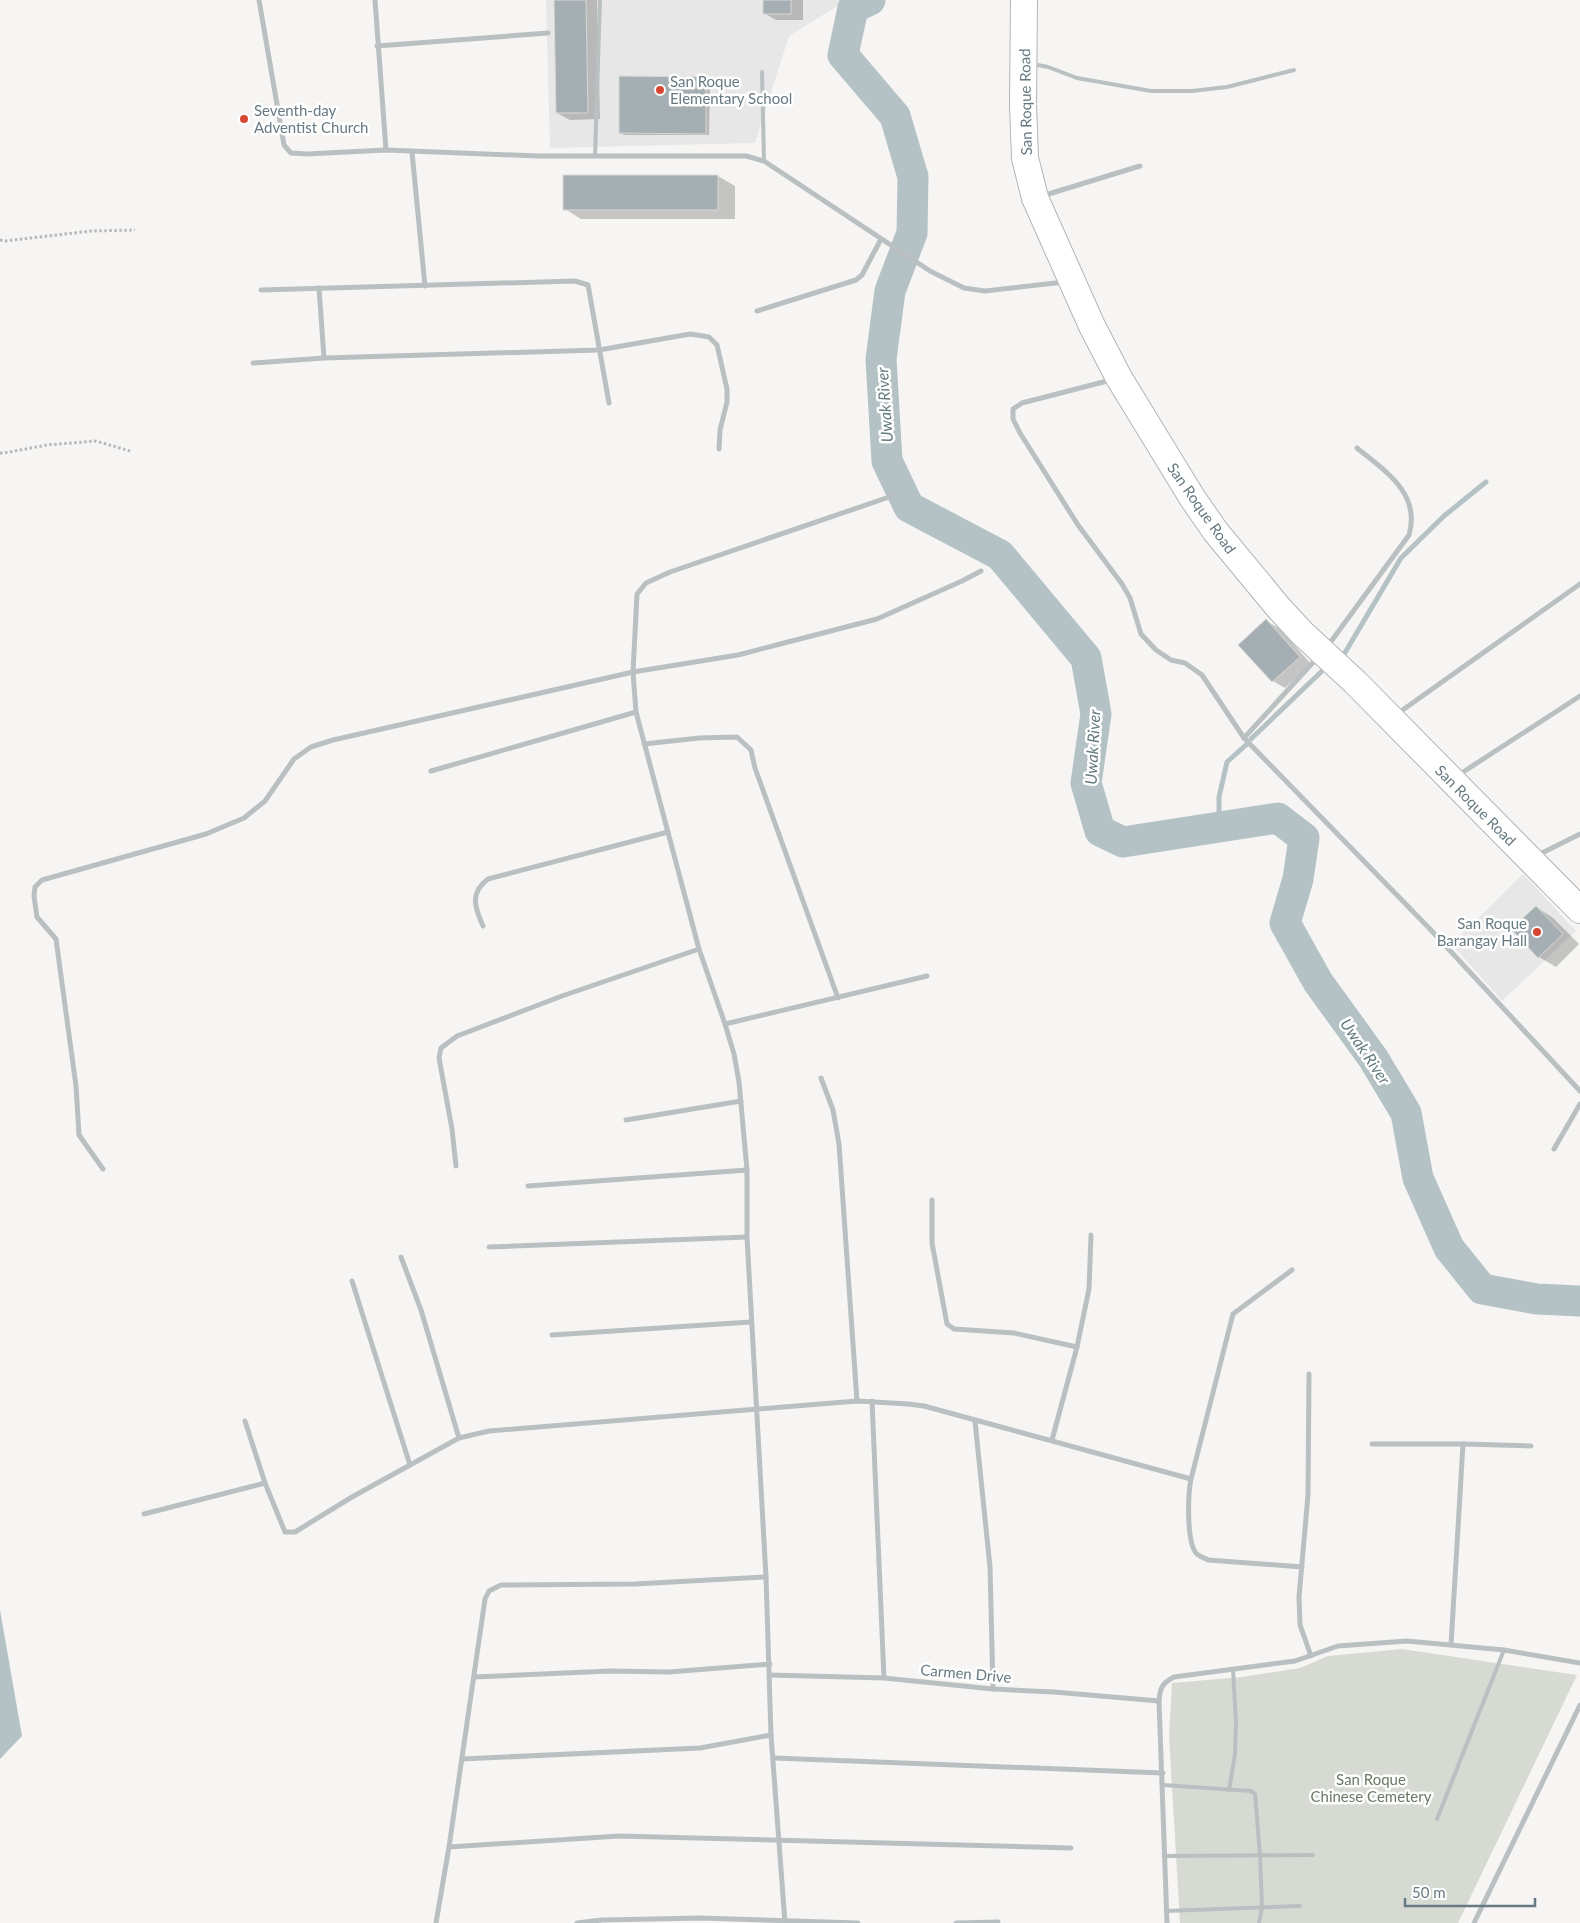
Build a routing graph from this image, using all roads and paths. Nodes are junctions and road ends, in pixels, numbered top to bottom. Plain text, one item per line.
1 (259, 0) edge
2 (375, 0) edge
3 (600, 0) edge
4 (1024, 0) edge
5 (548, 33) dead end
6 (377, 46) junction
7 (1024, 63) junction
8 (1294, 70) dead end
9 (762, 72) dead end
10 (386, 150) junction
11 (412, 152) junction
12 (595, 156) junction
13 (764, 161) junction
14 (1140, 166) dead end
15 (1035, 198) junction
16 (135, 230) dead end
17 (881, 239) junction
18 (0, 240) edge
19 (1073, 281) junction
20 (425, 286) junction
21 (319, 288) junction
22 (261, 290) dead end
23 (757, 311) dead end
24 (599, 350) junction
25 (324, 358) junction
26 (253, 363) dead end
27 (1119, 378) junction
28 (609, 403) dead end
29 (1357, 448) dead end
30 (719, 449) dead end
31 (130, 452) dead end
32 (0, 453) edge
33 (895, 495) dead end
34 (981, 570) dead end
35 (1580, 584) edge
36 (1322, 652) junction
37 (633, 672) junction
38 (1580, 696) edge
39 (636, 712) junction
40 (1391, 719) junction
41 (1244, 738) junction
42 (644, 744) junction
43 (431, 771) dead end
44 (1451, 779) junction
45 (668, 832) junction
46 (1580, 834) edge
47 (1531, 859) junction
48 (1580, 910) edge
49 (483, 926) dead end
50 (699, 949) junction
51 (927, 976) dead end
52 (838, 998) junction
53 (725, 1024) junction
54 (821, 1078) dead end
55 (1580, 1092) edge
56 (741, 1101) junction
57 (1580, 1104) edge
58 (626, 1120) dead end
59 (1554, 1149) dead end
60 (456, 1166) dead end
61 (103, 1169) dead end
62 (747, 1170) junction
63 (528, 1186) dead end
64 (932, 1200) dead end
65 (1091, 1234) dead end
66 (747, 1236) junction
67 (489, 1247) dead end
68 (401, 1257) dead end
69 (1292, 1270) dead end
70 (352, 1281) dead end
71 (751, 1322) junction
72 (552, 1335) dead end
73 (1077, 1347) junction
74 (1309, 1374) dead end
75 (857, 1401) junction
76 (872, 1401) junction
77 (756, 1410) junction
78 (245, 1421) dead end
79 (975, 1421) junction
80 (459, 1438) junction
81 (1052, 1440) junction
82 (1372, 1444) dead end
83 (1463, 1444) junction
84 (1531, 1446) dead end
85 (410, 1465) junction
86 (1191, 1479) junction
87 (265, 1483) junction
88 (144, 1514) dead end
89 (1302, 1567) junction
90 (766, 1577) junction
91 (1451, 1645) junction
92 (1504, 1650) junction
93 (1310, 1656) junction
94 (1580, 1663) edge
95 (770, 1664) junction
96 (1233, 1669) junction
97 (770, 1675) junction
98 (474, 1677) junction
99 (884, 1678) junction
100 (993, 1690) junction
101 (1159, 1701) junction
102 (1580, 1705) edge
103 (771, 1735) junction
104 (774, 1758) junction
105 (462, 1759) junction
106 (1162, 1774) junction
107 (1162, 1785) junction
108 (1229, 1790) junction
109 (1437, 1819) dead end
110 (780, 1840) junction
111 (449, 1847) junction
112 (1071, 1848) dead end
113 (1260, 1854) junction
114 (1313, 1854) dead end
115 (1164, 1856) junction
116 (1300, 1906) dead end
117 (1262, 1907) junction
118 (1166, 1911) junction
119 (785, 1921) edge
120 (998, 1922) edge
121 (436, 1923) edge
122 (577, 1923) edge
123 (858, 1923) edge
124 (956, 1923) edge
125 (1167, 1923) edge
126 (1259, 1923) edge
127 (1474, 1923) edge

1 - 10 street
2 - 6 street
3 - 12 lane
4 - 7 street, San Roque Road
5 - 6 street
6 - 10 street
7 - 8 lane
7 - 15 street, San Roque Road
9 - 13 lane
10 - 11 street
11 - 12 street
11 - 20 street
12 - 13 street
13 - 17 street
14 - 15 street
15 - 19 street, San Roque Road
16 - 18 path
17 - 19 street
17 - 23 street
19 - 27 street, San Roque Road
20 - 21 street
20 - 24 street
21 - 22 street
21 - 25 street
24 - 25 street
24 - 28 street
24 - 30 street
25 - 26 street
27 - 36 street, San Roque Road
27 - 41 street
29 - 36 street
31 - 32 path
33 - 37 street
34 - 37 street
35 - 40 street
36 - 40 street, San Roque Road
36 - 41 street
37 - 39 street
37 - 61 street
38 - 44 street
39 - 42 street
39 - 43 street
40 - 44 street, San Roque Road
41 - 55 street
42 - 45 street
42 - 52 street
44 - 47 street, San Roque Road
45 - 49 street
45 - 50 street
46 - 47 street
47 - 48 street, San Roque Road
50 - 53 street
50 - 60 street
51 - 52 street
52 - 53 street
53 - 56 street
54 - 75 street
56 - 58 street
56 - 62 street
57 - 59 street
62 - 63 street
62 - 66 street
64 - 73 street
65 - 73 street
66 - 67 street
66 - 71 street
68 - 80 street
69 - 86 street
70 - 85 street
71 - 72 street
71 - 77 street
73 - 81 street
74 - 89 street
75 - 76 street
75 - 77 street
76 - 79 street
76 - 99 street
77 - 80 street
77 - 90 street
78 - 87 street
79 - 81 street
79 - 100 street
80 - 85 street
81 - 86 street
82 - 83 street
83 - 84 street
83 - 91 street
85 - 87 street
86 - 89 street
87 - 88 street
89 - 93 street
90 - 95 street
90 - 98 street
91 - 92 street
91 - 93 street
92 - 94 street
92 - 109 lane
93 - 96 street
95 - 97 street
95 - 98 street
96 - 101 street
96 - 108 lane
97 - 99 street, Carmen Drive
97 - 103 street
98 - 105 street
99 - 100 street, Carmen Drive
100 - 101 street, Carmen Drive
101 - 106 street
102 - 127 street
103 - 104 street
103 - 105 street
104 - 106 street
104 - 110 street
105 - 111 street
106 - 107 street
107 - 108 lane
107 - 115 street
108 - 113 lane
110 - 111 street
110 - 112 street
110 - 119 street
111 - 121 street
113 - 114 lane
113 - 115 lane
113 - 117 lane
115 - 118 street
116 - 117 lane
117 - 118 lane
117 - 126 lane
118 - 125 street
119 - 122 street
119 - 123 street
120 - 124 street

